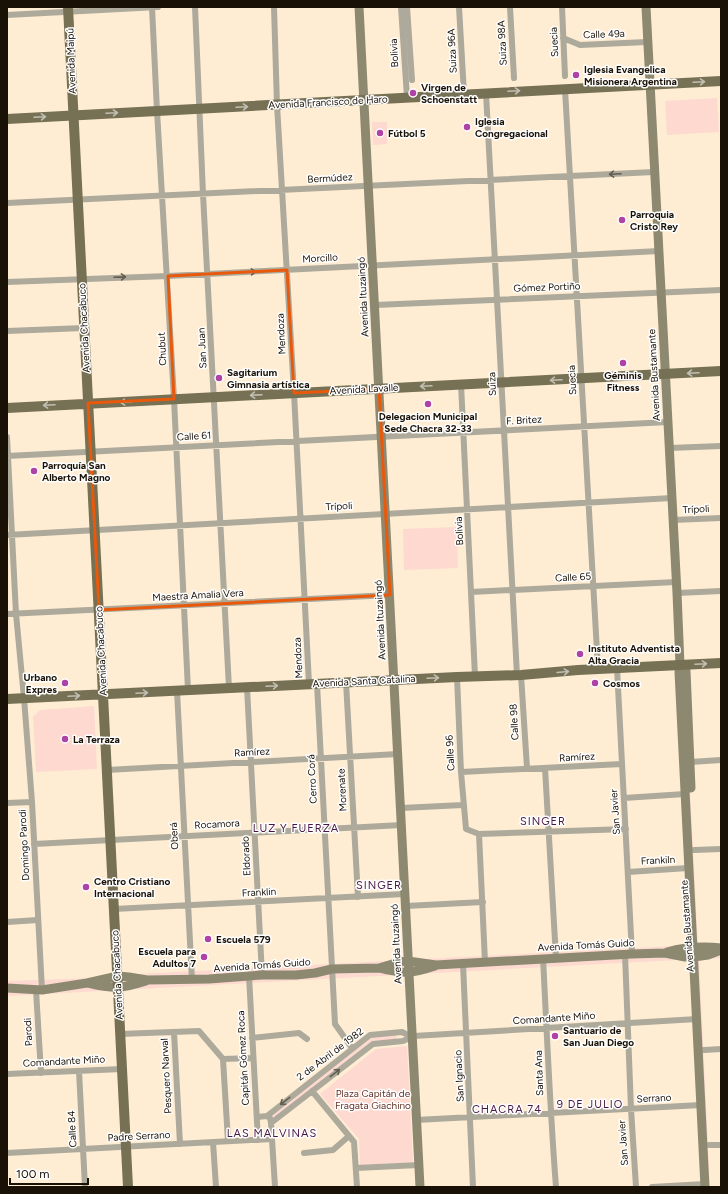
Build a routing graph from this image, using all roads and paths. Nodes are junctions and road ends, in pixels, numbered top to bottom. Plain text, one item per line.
1 (152, 7) edge
2 (158, 7) edge
3 (195, 7) edge
4 (274, 7) edge
5 (359, 7) edge
6 (401, 7) edge
7 (407, 7) edge
8 (460, 7) edge
9 (510, 7) edge
10 (562, 7) edge
11 (646, 7) edge
12 (68, 9) edge
13 (7, 15) edge
14 (563, 38) junction
15 (647, 42) junction
16 (565, 76) dead end
17 (514, 78) dead end
18 (412, 80) dead end
19 (721, 81) edge
20 (650, 84) junction
21 (566, 89) junction
22 (486, 93) junction
23 (464, 94) junction
24 (407, 97) junction
25 (364, 100) junction
26 (277, 105) junction
27 (199, 109) junction
28 (157, 111) junction
29 (73, 116) junction
30 (7, 119) edge
31 (654, 172) junction
32 (570, 176) junction
33 (491, 180) junction
34 (368, 186) junction
35 (282, 190) junction
36 (203, 194) junction
37 (163, 196) junction
38 (77, 200) junction
39 (7, 204) edge
40 (658, 251) junction
41 (575, 255) junction
42 (495, 260) junction
43 (372, 266) junction
44 (287, 270) junction
45 (208, 274) junction
46 (168, 276) junction
47 (81, 278) junction
48 (7, 282) edge
49 (721, 290) edge
50 (661, 292) junction
51 (577, 296) junction
52 (497, 299) junction
53 (375, 305) junction
54 (84, 328) junction
55 (7, 331) edge
56 (721, 371) edge
57 (665, 374) junction
58 (582, 378) junction
59 (502, 382) junction
60 (461, 384) junction
61 (379, 389) junction
62 (294, 393) junction
63 (214, 397) junction
64 (174, 399) junction
65 (88, 404) junction
66 (7, 408) edge
67 (668, 422) junction
68 (585, 427) junction
69 (504, 431) junction
70 (464, 433) junction
71 (7, 437) edge
72 (381, 437) junction
73 (297, 441) junction
74 (217, 445) junction
75 (721, 446) edge
76 (176, 447) junction
77 (669, 448) junction
78 (91, 452) junction
79 (8, 456) edge
80 (672, 498) junction
81 (589, 503) junction
82 (508, 507) junction
83 (468, 509) junction
84 (385, 514) junction
85 (301, 518) junction
86 (721, 518) edge
87 (673, 520) junction
88 (221, 523) junction
89 (180, 525) junction
90 (95, 530) junction
91 (10, 534) edge
92 (676, 582) junction
93 (594, 586) junction
94 (512, 590) junction
95 (721, 591) edge
96 (471, 592) junction
97 (677, 593) junction
98 (390, 595) junction
99 (305, 599) junction
100 (225, 603) junction
101 (184, 605) junction
102 (99, 610) junction
103 (7, 614) edge
104 (16, 614) junction
105 (721, 663) edge
106 (680, 665) junction
107 (617, 668) junction
108 (598, 669) junction
109 (519, 675) junction
110 (456, 676) junction
111 (475, 676) junction
112 (394, 680) junction
113 (346, 682) junction
114 (313, 684) junction
115 (247, 687) junction
116 (229, 688) junction
117 (188, 690) junction
118 (177, 691) junction
119 (103, 695) junction
120 (24, 698) junction
121 (7, 699) edge
122 (684, 699) junction
123 (398, 754) junction
124 (350, 756) junction
125 (321, 758) junction
126 (721, 760) edge
127 (251, 762) junction
128 (690, 762) junction
129 (622, 764) junction
130 (180, 766) junction
131 (527, 768) junction
132 (545, 768) junction
133 (107, 770) junction
134 (461, 772) junction
135 (685, 794) junction
136 (624, 798) junction
137 (32, 802) junction
138 (7, 803) edge
139 (463, 805) junction
140 (401, 808) junction
141 (402, 825) junction
142 (354, 827) junction
143 (325, 829) junction
144 (626, 829) junction
145 (254, 832) junction
146 (550, 832) junction
147 (479, 834) junction
148 (184, 836) junction
149 (110, 840) junction
150 (34, 844) junction
151 (721, 849) edge
152 (694, 850) junction
153 (688, 868) junction
154 (628, 872) junction
155 (405, 894) junction
156 (358, 897) junction
157 (328, 898) junction
158 (258, 902) junction
159 (483, 902) junction
160 (188, 906) junction
161 (406, 906) junction
162 (114, 909) junction
163 (38, 920) junction
164 (7, 922) edge
165 (696, 946) junction
166 (721, 949) edge
167 (665, 953) junction
168 (629, 954) junction
169 (697, 956) junction
170 (543, 958) junction
171 (556, 958) junction
172 (408, 961) junction
173 (485, 962) junction
174 (463, 964) junction
175 (436, 965) junction
176 (379, 968) junction
177 (332, 969) junction
178 (409, 973) junction
179 (262, 975) junction
180 (118, 976) junction
181 (249, 976) junction
182 (147, 980) junction
183 (192, 980) junction
184 (87, 983) junction
185 (7, 988) edge
186 (118, 988) junction
187 (39, 990) junction
188 (697, 1019) junction
189 (629, 1023) junction
190 (548, 1028) junction
191 (174, 1032) junction
192 (120, 1034) junction
193 (467, 1034) junction
194 (412, 1037) junction
195 (252, 1038) junction
196 (307, 1039) dead end
197 (352, 1048) junction
198 (721, 1049) edge
199 (704, 1050) junction
200 (253, 1058) junction
201 (224, 1059) junction
202 (122, 1069) junction
203 (79, 1071) junction
204 (41, 1073) junction
205 (7, 1074) edge
206 (312, 1091) junction
207 (701, 1105) junction
208 (631, 1109) junction
209 (550, 1113) junction
210 (256, 1117) junction
211 (471, 1117) junction
212 (269, 1119) junction
213 (416, 1120) junction
214 (349, 1136) junction
215 (272, 1139) junction
216 (258, 1140) junction
217 (228, 1141) junction
218 (213, 1142) junction
219 (180, 1144) junction
220 (721, 1145) edge
221 (709, 1146) junction
222 (126, 1147) junction
223 (83, 1149) junction
224 (7, 1153) edge
225 (304, 1153) dead end
226 (419, 1165) junction
227 (356, 1168) junction
228 (707, 1186) edge
229 (85, 1187) edge
230 (128, 1187) edge
231 (216, 1187) edge
232 (275, 1187) edge
233 (357, 1187) edge
234 (420, 1187) edge
235 (473, 1187) edge
236 (556, 1187) edge
237 (636, 1187) edge
238 (652, 1187) edge

1 - 2 street
1 - 12 street
1 - 28 street, Chubut
3 - 27 street, San Juan
4 - 26 street, Mendoza
5 - 25 main road, Avenida Ituzaingó
6 - 24 street, Bolivia
7 - 18 street, Bolivia
8 - 23 street, Suiza 96A
9 - 17 street, Suiza 98A
10 - 14 street, Suecia
11 - 15 main road, Avenida Bustamante
12 - 13 street
12 - 29 main road, Avenida Maipú
14 - 15 street, Calle 49a
14 - 16 street, Suecia
15 - 20 main road, Avenida Bustamante
20 -> 19 main road, Avenida Francisco de Haro
20 - 21 main road, Avenida Francisco de Haro
20 - 31 main road, Avenida Bustamante
22 -> 21 main road, Avenida Francisco de Haro
21 - 32 street, Suecia
22 - 23 main road, Avenida Francisco de Haro
22 - 33 street, Suiza
23 - 24 main road, Avenida Francisco de Haro
24 - 25 main road, Avenida Francisco de Haro
25 - 26 main road, Avenida Francisco de Haro
25 - 34 main road, Avenida Ituzaingó
27 -> 26 main road, Avenida Francisco de Haro
26 - 35 street, Mendoza
27 - 28 main road, Avenida Francisco de Haro
27 - 36 street, San Juan
29 -> 28 main road, Avenida Francisco de Haro
28 - 37 street, Chubut
30 -> 29 main road, Avenida Francisco de Haro
29 - 38 main road, Avenida Chacabuco
31 -> 32 street, Bermúdez
31 - 40 main road, Avenida Bustamante
32 - 33 street, Bermúdez
32 - 41 street, Suecia
33 - 34 street, Bermúdez
33 - 42 street, Suiza
34 - 35 street, Bermúdez
34 - 43 main road, Avenida Ituzaingó
35 - 36 street, Bermúdez
35 - 44 street, Mendoza
36 - 37 street, Bermúdez
36 - 45 street, San Juan
37 - 38 street, Bermúdez
37 - 46 street, Chubut
38 - 39 street, Bermúdez
38 - 47 main road, Avenida Chacabuco
40 - 41 street, Morcillo
40 - 50 main road, Avenida Bustamante
41 - 42 street, Morcillo
41 - 51 street, Suecia
42 - 43 street, Morcillo
42 - 52 street, Suiza
43 - 44 street, Morcillo
43 - 53 main road, Avenida Ituzaingó
45 -> 44 street, Morcillo
44 - 62 street, Mendoza
45 - 46 street, Morcillo
45 - 63 street, San Juan
47 -> 46 street, Morcillo
46 - 64 street, Chubut
47 - 48 street, Morcillo
47 - 54 main road, Avenida Chacabuco
49 - 50 street, Gómez Portiño
50 - 51 street, Gómez Portiño
50 - 57 main road, Avenida Bustamante
51 - 52 street, Gómez Portiño
51 - 58 street, Suecia
52 - 53 street, Gómez Portiño
52 - 59 street, Suiza
53 - 61 main road, Avenida Ituzaingó
54 - 55 street
54 - 65 main road, Avenida Chacabuco
56 -> 57 main road, Avenida Lavalle
57 - 58 main road, Avenida Lavalle
57 - 67 main road, Avenida Bustamante
58 -> 59 main road, Avenida Lavalle
58 - 68 street, Suecia
59 - 60 main road, Avenida Lavalle
59 - 69 street, Suiza
60 -> 61 main road, Avenida Lavalle
60 - 70 street, Bolivia
61 - 62 main road, Avenida Lavalle
61 - 72 main road, Avenida Ituzaingó
62 -> 63 main road, Avenida Lavalle
62 - 73 street, Mendoza
63 - 64 main road, Avenida Lavalle
63 - 74 street, San Juan
64 -> 65 main road, Avenida Lavalle
64 - 76 street, Chubut
65 -> 66 main road, Avenida Lavalle
65 - 78 main road, Avenida Chacabuco
67 - 68 street, F. Britez
67 - 77 main road, Avenida Bustamante
68 - 69 street, F. Britez
68 - 81 street, Suecia
69 - 70 street, F. Britez
69 - 82 street, Suiza
70 - 72 street, F. Britez
70 - 83 street, Bolivia
71 - 79 street
72 - 73 street, Calle 61
72 - 84 main road, Avenida Ituzaingó
73 - 74 street, Calle 61
73 - 85 street, Mendoza
74 - 76 street, Calle 61
74 - 88 street, San Juan
75 - 77 street
76 - 78 street, Calle 61
76 - 89 street, Chubut
77 - 80 main road, Avenida Bustamante
78 - 79 street, Calle 61
78 - 90 main road, Avenida Chacabuco
79 - 91 street
80 - 81 street, Trípoli
80 - 87 main road, Avenida Bustamante
81 - 82 street, Trípoli
81 - 93 street, Suecia
82 - 83 street, Trípoli
82 - 94 street, Suiza
83 - 84 street, Trípoli
83 - 96 street, Bolivia
84 - 85 street, Trípoli
84 - 98 main road, Avenida Ituzaingó
85 - 88 street, Trípoli
85 - 99 street, Mendoza
86 - 87 street, Trípoli
87 - 92 main road, Avenida Bustamante
88 - 89 street, Trípoli
88 - 100 street, San Juan
89 - 90 street, Trípoli
89 - 101 street, Chubut
90 - 91 street, Trípoli
90 - 102 main road, Avenida Chacabuco
91 - 104 street
92 - 93 street, Calle 65
92 - 97 main road, Avenida Bustamante
93 - 94 street, Calle 65
93 - 108 street, Suecia
94 - 96 street, Calle 65
94 - 109 street, Suiza
95 - 97 street
96 - 111 street, Bolivia
97 - 106 main road, Avenida Bustamante
98 - 99 street, Maestra Amalia Vera
98 - 112 main road, Avenida Ituzaingó
99 - 100 street, Maestra Amalia Vera
99 - 114 street, Mendoza
100 - 101 street, Maestra Amalia Vera
100 - 116 street, San Juan
101 - 102 street, Maestra Amalia Vera
101 - 117 street, Chubut
102 - 104 street, Maestra Amalia Vera
102 - 119 main road, Avenida Chacabuco
103 - 104 street, Maestra Amalia Vera
104 - 120 street
106 -> 105 main road, Avenida Santa Catalina
106 - 107 main road, Avenida Santa Catalina
106 - 122 main road, Avenida Bustamante
107 - 108 main road, Avenida Santa Catalina
107 - 129 street, San Javier
109 -> 108 main road, Avenida Santa Catalina
109 - 111 main road, Avenida Santa Catalina
109 - 131 street, Calle 98
110 - 111 main road, Avenida Santa Catalina
112 -> 110 main road, Avenida Santa Catalina
110 - 134 street, Calle 96
112 - 113 main road, Avenida Santa Catalina
112 - 123 main road, Avenida Ituzaingó
113 - 114 main road, Avenida Santa Catalina
113 - 124 street, Morenate
115 -> 114 main road, Avenida Santa Catalina
114 - 125 street, Cerro Corá
115 - 116 main road, Avenida Santa Catalina
115 - 127 street, Eldorado
116 - 117 main road, Avenida Santa Catalina
117 - 118 main road, Avenida Santa Catalina
119 -> 118 main road, Avenida Santa Catalina
118 - 130 street, Oberá
120 -> 119 main road, Avenida Santa Catalina
119 - 133 main road, Avenida Chacabuco
120 - 121 main road, Avenida Santa Catalina
120 - 137 street, Domingo Parodi
122 - 128 main road, Avenida Bustamante
122 - 135 main road, Avenida Bustamante
123 - 124 street, Ramírez
123 - 140 main road, Avenida Ituzaingó
124 - 125 street, Ramírez
124 - 142 street, Morenate
125 - 127 street, Ramírez
125 - 143 street, Cerro Corá
126 - 128 street
127 - 130 street, Ramírez
127 - 145 street, Eldorado
128 - 152 main road, Avenida Bustamante
129 - 132 street, Ramírez
129 - 136 street, San Javier
130 - 133 street, Ramírez
130 - 148 street, Oberá
131 - 132 street, Ramírez
131 - 134 street, Ramírez
132 - 146 street
133 - 149 main road, Avenida Chacabuco
134 - 139 street, Calle 96
135 - 136 street
135 - 153 main road, Avenida Bustamante
136 - 144 street, San Javier
137 - 138 street
137 - 150 street, Domingo Parodi
139 - 140 street
139 - 147 street, Calle 96
140 - 141 main road, Avenida Ituzaingó
141 - 142 street, Rocamora
141 - 155 main road, Avenida Ituzaingó
142 - 143 street, Rocamora
142 - 156 street, Morenate
143 - 145 street, Rocamora
143 - 157 street, Cerro Corá
144 - 146 street
144 - 154 street, San Javier
145 - 148 street, Rocamora
145 - 158 street, Eldorado
146 - 147 street
146 - 171 street
147 - 159 street
148 - 149 street, Rocamora
148 - 160 street, Oberá
149 - 150 street, Rocamora
149 - 162 main road, Avenida Chacabuco
150 - 163 street, Domingo Parodi
151 - 152 street
152 - 165 main road, Avenida Bustamante
153 - 154 street, Frankiln
153 - 165 main road, Avenida Bustamante
154 - 168 street, San Javier
155 - 156 street, Franklin
155 - 161 main road, Avenida Ituzaingó
156 - 157 street, Franklin
157 - 158 street, Franklin
157 - 177 street, Cerro Corá
158 - 160 street, Franklin
158 - 179 street, Eldorado
159 - 161 street
159 - 173 street
160 - 162 street, Franklin
160 - 183 street, Oberá
161 - 172 main road, Avenida Ituzaingó
162 - 180 main road, Avenida Chacabuco
163 - 164 street
163 - 187 street, Domingo Parodi
165 - 166 main road, Avenida Tomás Guido
165 - 167 main road, Avenida Tomás Guido
165 - 169 main road, Avenida Bustamante
166 - 169 main road, Avenida Tomás Guido
167 - 168 main road, Avenida Tomás Guido
167 - 169 main road, Avenida Tomás Guido
168 - 171 main road, Avenida Tomás Guido
168 - 189 street, San Javier
169 - 188 main road, Avenida Bustamante
169 - 199 main road, Avenida Bustamante
170 - 171 main road, Avenida Tomás Guido
170 - 173 main road, Avenida Tomás Guido
170 - 190 street, Santa Ana
172 - 175 main road, Avenida Tomás Guido
172 - 176 main road, Avenida Tomás Guido
172 - 178 main road, Avenida Ituzaingó
173 - 174 main road, Avenida Tomás Guido
174 - 175 main road, Avenida Tomás Guido
174 - 193 street, San Ignacio
175 - 178 main road, Avenida Tomás Guido
176 - 177 main road, Avenida Tomás Guido
176 - 178 main road, Avenida Tomás Guido
177 - 179 main road, Avenida Tomás Guido
177 - 197 street, Cerro Corá
178 - 194 main road, Avenida Ituzaingó
179 - 181 main road, Avenida Tomás Guido
180 - 182 main road, Avenida Tomás Guido
180 - 184 main road, Avenida Tomás Guido
180 - 186 main road, Avenida Chacabuco
181 - 183 main road, Avenida Tomás Guido
181 - 195 street, Capitán Gómez Roca
182 - 183 main road, Avenida Tomás Guido
182 - 186 main road, Avenida Tomás Guido
184 - 186 main road, Avenida Tomás Guido
184 - 187 main road, Avenida Tomás Guido
185 - 187 main road, Avenida Tomás Guido
186 - 192 main road, Avenida Chacabuco
187 - 204 street, Parodi
188 - 189 street, Comandante Miño
188 - 207 main road, Avenida Bustamante
189 - 190 street, Comandante Miño
189 - 208 street, San Javier
190 - 193 street, Comandante Miño
190 - 209 street, Santa Ana
191 - 192 street
191 - 201 street
191 - 219 street, Pesquero Narwal
192 - 202 main road, Avenida Chacabuco
193 - 194 street, Comandante Miño
193 - 211 street, San Ignacio
194 - 197 street, 2 de Abril de 1982
206 -> 194 street, 2 de Abril de 1982
194 - 213 main road, Avenida Ituzaingó
195 - 196 street
195 - 200 street, Capitán Gómez Roca
197 -> 212 street, 2 de Abril de 1982
198 - 199 street
199 - 221 main road, Avenida Bustamante
200 - 201 street
200 - 210 street, Capitán Gómez Roca
201 - 217 street
202 - 203 street, Comandante Miño
202 - 222 main road, Avenida Chacabuco
203 - 204 street, Comandante Miño
203 - 223 street, Calle 84
204 - 205 street, Comandante Miño
206 - 212 street, 2 de Abril de 1982
206 - 214 street
207 - 208 street, Serrano
207 - 228 main road, Avenida Bustamante
208 - 209 street, Serrano
208 - 237 street, San Javier
209 - 211 street, Serrano
209 - 236 street, Santa Ana
210 - 212 street
210 - 216 street, Capitán Gómez Roca
211 - 213 street, Serrano
211 - 235 street, San Ignacio
212 - 215 street
213 - 226 main road, Avenida Ituzaingó
214 - 225 street
214 - 227 street
215 - 216 street, Padre Serrano
215 - 232 street
216 - 217 street, Padre Serrano
217 - 218 street, Padre Serrano
218 - 219 street, Padre Serrano
218 - 231 street
219 - 222 street, Padre Serrano
220 - 221 street
221 - 228 main road, Avenida Bustamante
222 - 223 street, Padre Serrano
222 - 230 main road, Avenida Chacabuco
223 - 224 street, Padre Serrano
223 - 229 street, Calle 84
226 - 227 street
226 - 234 main road, Avenida Ituzaingó
227 - 233 street
228 - 238 street

